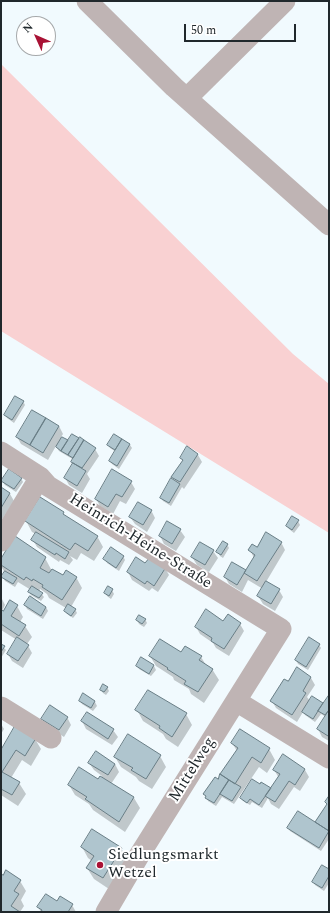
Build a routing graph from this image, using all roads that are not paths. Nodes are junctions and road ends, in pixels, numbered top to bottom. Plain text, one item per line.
1 (87, 1) edge
2 (285, 1) edge
3 (187, 98) junction
4 (329, 225) edge
5 (1, 452) edge
6 (40, 476) junction
7 (1, 541) edge
8 (281, 628) joint
9 (236, 701) junction
10 (1, 707) edge
11 (51, 738) dead end
12 (329, 758) edge
13 (106, 912) edge

1 - 3 street
2 - 3 street
3 - 4 street
5 - 6 street, Heinrich-Heine-Straße
6 - 7 street
6 - 8 street, Heinrich-Heine-Straße
8 - 9 street, Mittelweg
9 - 12 street
9 - 13 street, Mittelweg
10 - 11 street

